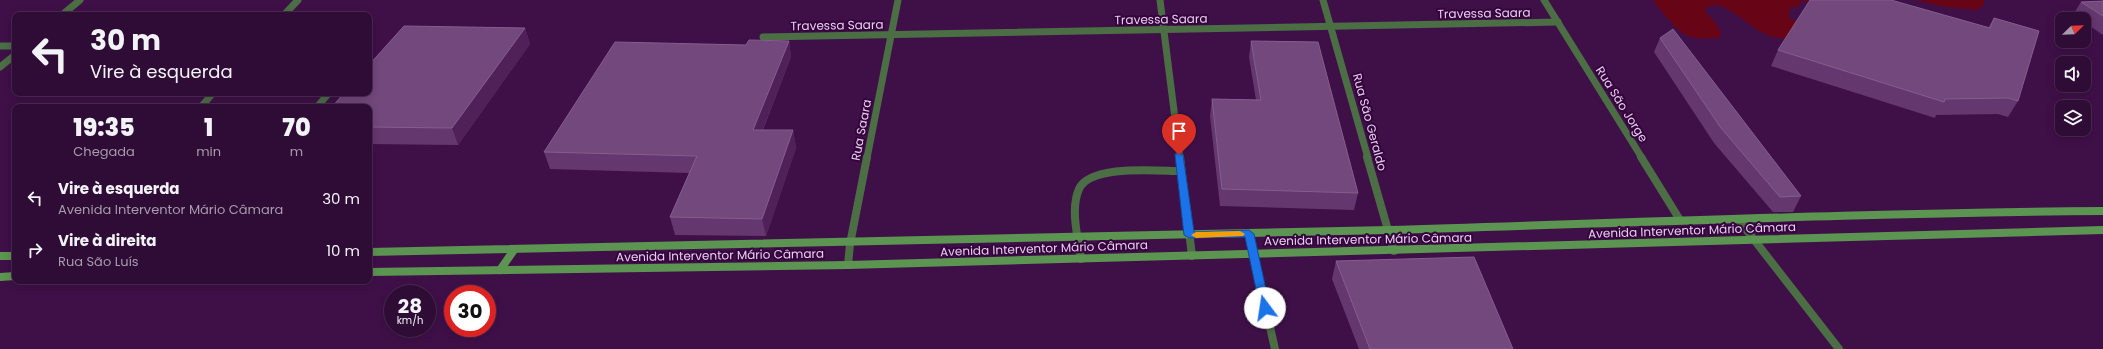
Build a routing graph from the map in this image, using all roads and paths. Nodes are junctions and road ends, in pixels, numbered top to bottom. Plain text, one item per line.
1 (80, 0) edge
2 (298, 0) edge
3 (898, 0) edge
4 (1160, 0) edge
5 (1323, 0) edge
6 (1544, 0) edge
7 (66, 12) edge
8 (287, 12) edge
9 (1558, 22) junction
10 (1332, 26) junction
11 (1163, 30) junction
12 (892, 35) junction
13 (763, 37) dead end
14 (0, 46) edge
15 (12, 46) edge
16 (12, 57) edge
17 (0, 67) edge
18 (210, 96) edge
19 (326, 96) edge
20 (204, 104) edge
21 (320, 104) edge
22 (1181, 171) junction
23 (2102, 212) edge
24 (1738, 218) junction
25 (1680, 220) junction
26 (1388, 230) junction
27 (2103, 230) edge
28 (1249, 234) junction
29 (1189, 235) junction
30 (1079, 238) junction
31 (1756, 240) junction
32 (850, 244) junction
33 (514, 250) junction
34 (1394, 251) junction
35 (372, 252) edge
36 (1252, 254) junction
37 (0, 256) edge
38 (12, 256) edge
39 (1192, 256) junction
40 (1081, 259) junction
41 (848, 265) junction
42 (500, 270) junction
43 (372, 272) edge
44 (0, 276) edge
45 (12, 276) edge
46 (1275, 349) edge
47 (1839, 349) edge

1 - 7 street
2 - 8 street
3 - 12 street, Rua Saara
4 - 11 street
5 - 10 street, Rua São Geraldo
6 - 9 street, Rua São Jorge
9 - 10 street, Travessa Saara
9 - 25 street, Rua São Jorge
10 - 11 street, Travessa Saara
10 - 26 street, Rua São Geraldo
11 - 12 street, Travessa Saara
11 - 22 street
12 - 13 street, Travessa Saara
12 - 32 street, Rua Saara
14 - 15 street
16 - 17 street
18 - 20 street
19 - 21 street
22 - 29 street
22 - 30 street
23 - 24 main road, Avenida Interventor Mário Câmara
24 - 25 main road, Avenida Interventor Mário Câmara
24 - 31 street
25 - 26 main road, Avenida Interventor Mário Câmara
26 - 28 main road, Avenida Interventor Mário Câmara
26 - 34 street, Rua São Geraldo
27 - 31 main road, Avenida Interventor Mário Câmara
28 - 29 main road, Avenida Interventor Mário Câmara
28 - 36 street
29 - 30 main road, Avenida Interventor Mário Câmara
29 - 39 street
30 - 32 main road, Avenida Interventor Mário Câmara
30 - 40 street
31 - 34 main road, Avenida Interventor Mário Câmara
31 - 47 street
32 - 33 main road, Avenida Interventor Mário Câmara
32 - 41 street, Rua Saara
33 - 35 main road, Avenida Interventor Mário Câmara
33 - 42 main road
34 - 36 main road, Avenida Interventor Mário Câmara
36 - 39 main road, Avenida Interventor Mário Câmara
36 - 46 street
37 - 38 main road
39 - 40 main road, Avenida Interventor Mário Câmara
40 - 41 main road, Avenida Interventor Mário Câmara
41 - 42 main road, Avenida Interventor Mário Câmara
42 - 43 main road, Avenida Interventor Mário Câmara
44 - 45 main road

